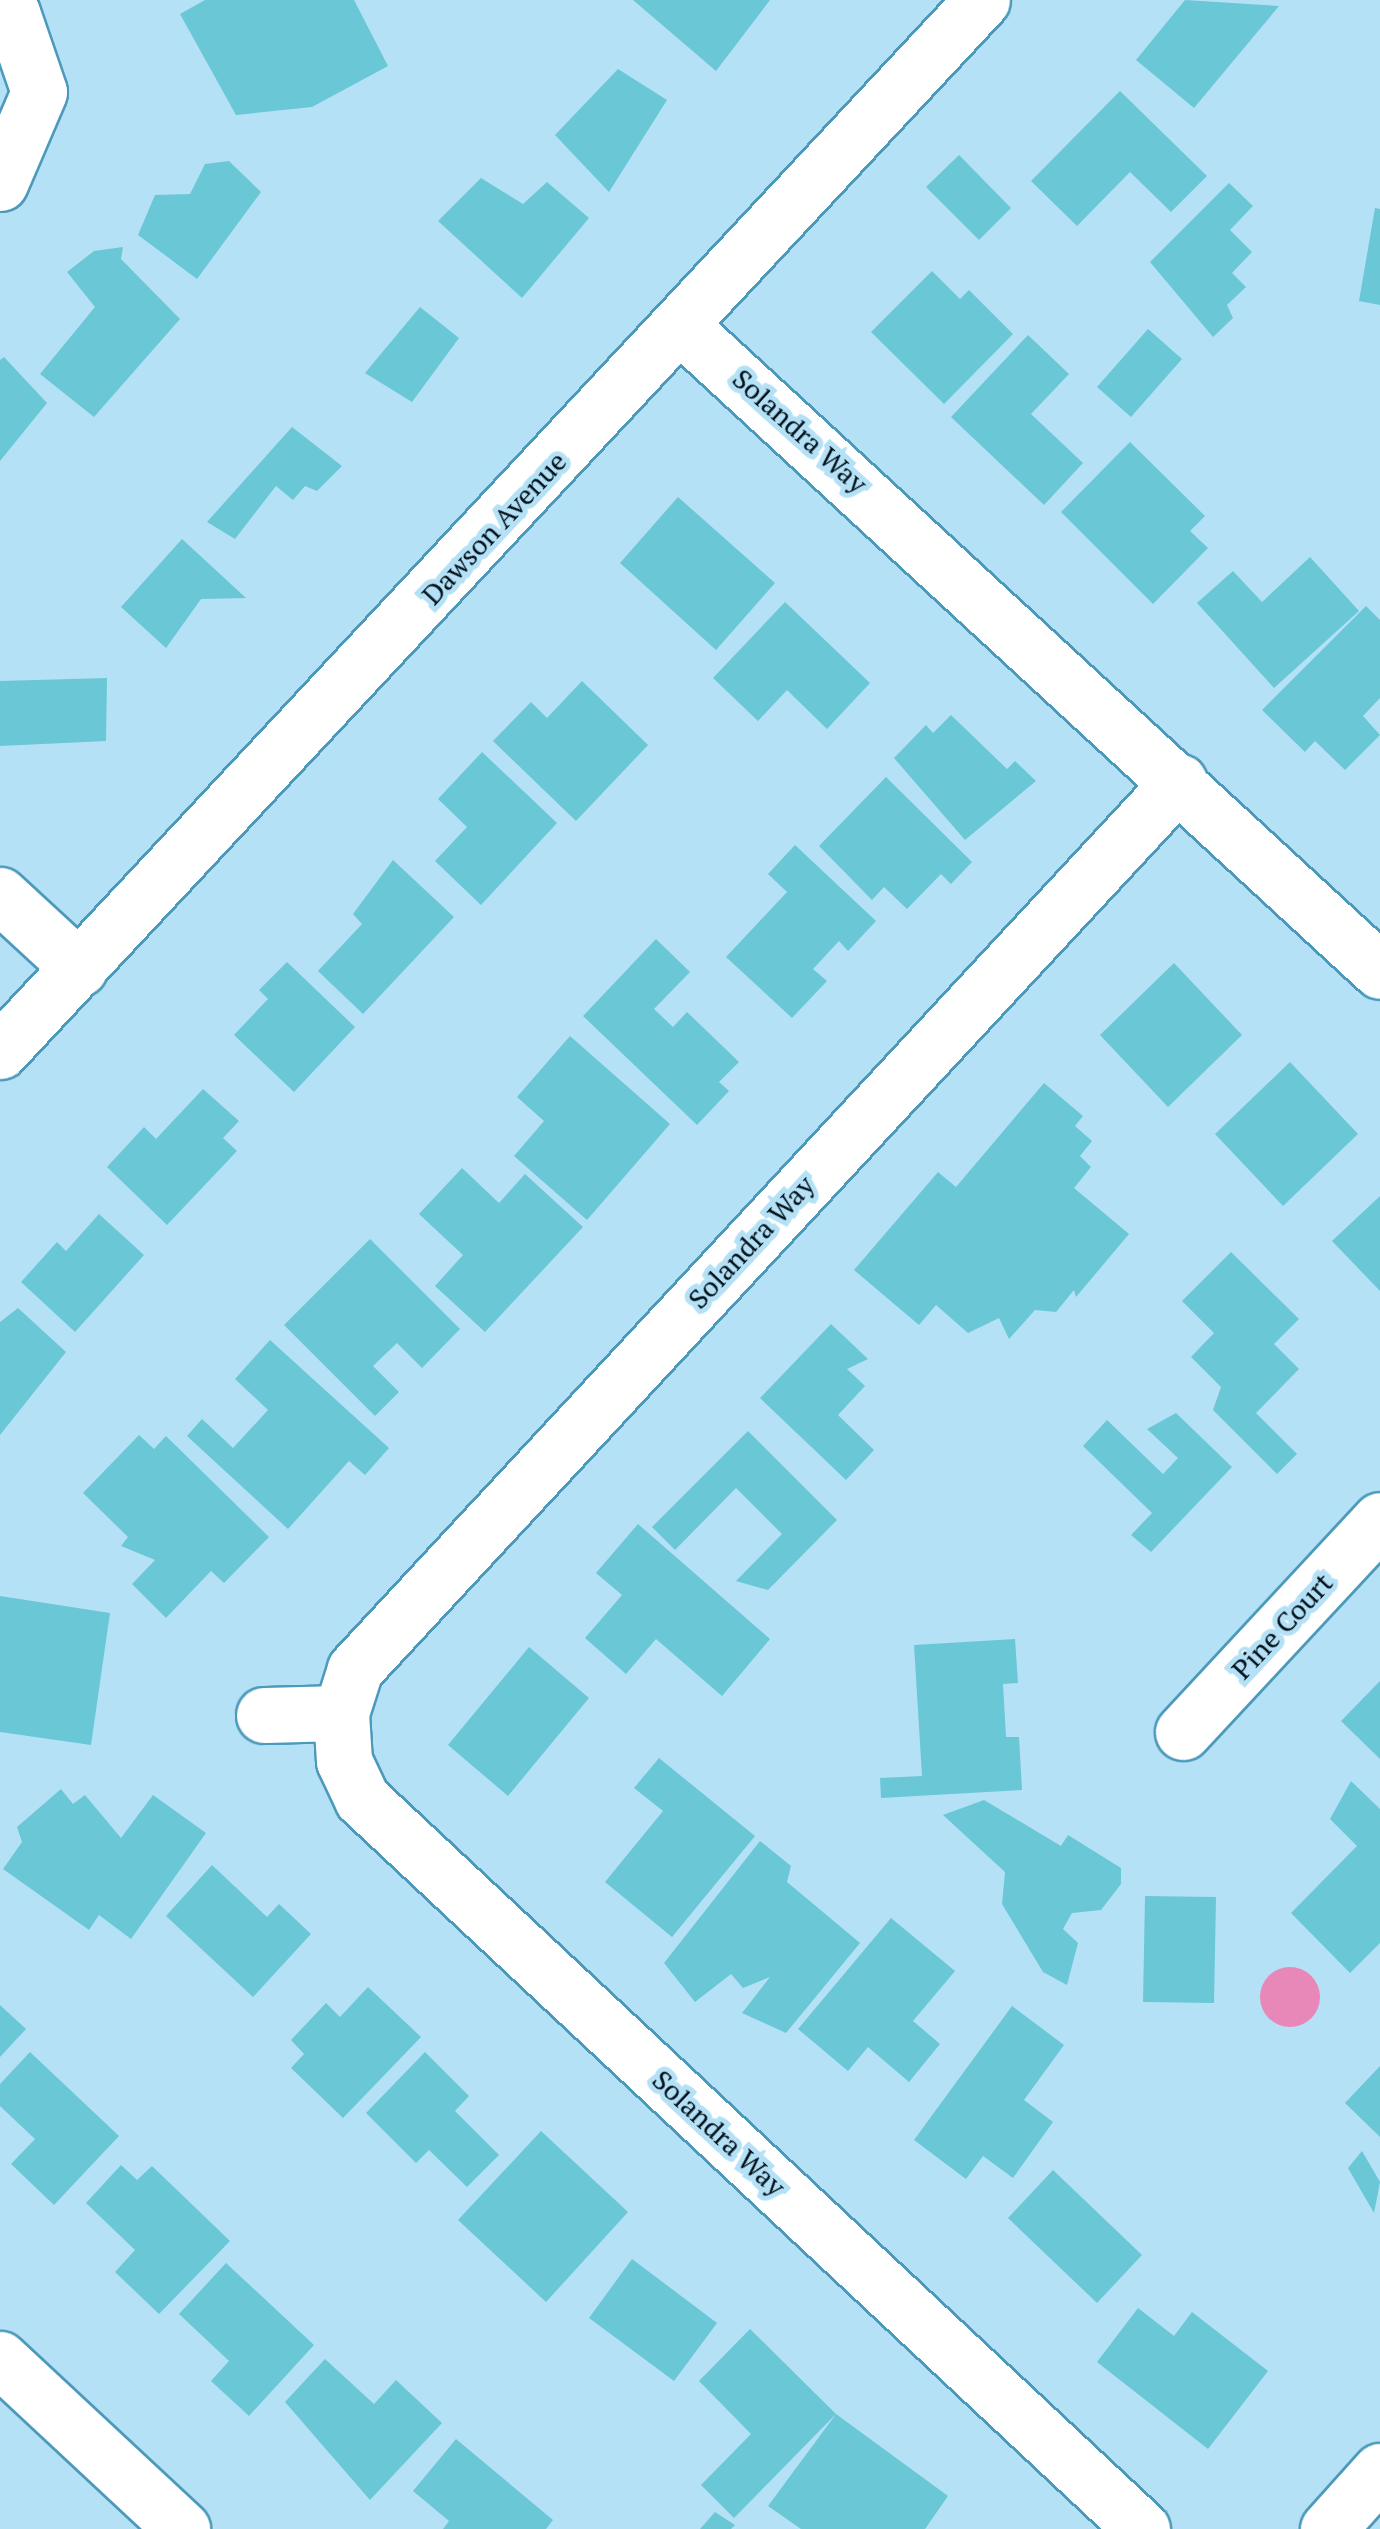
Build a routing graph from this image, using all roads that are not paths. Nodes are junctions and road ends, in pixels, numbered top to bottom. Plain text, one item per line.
1 (0, 1) edge
2 (969, 4) edge
3 (0, 183) edge
4 (683, 328) junction
5 (1179, 782) junction
6 (0, 895) edge
7 (79, 968) junction
8 (1380, 971) edge
9 (0, 1051) edge
10 (1380, 1520) edge
11 (340, 1712) junction
12 (264, 1715) dead end
13 (1183, 1732) dead end
14 (0, 2359) edge
15 (1380, 2471) edge
16 (182, 2529) edge
17 (1142, 2529) edge
18 (1328, 2529) edge

1 - 3 street
2 - 4 street, Dawson Avenue
4 - 5 street, Solandra Way
4 - 7 street, Dawson Avenue
5 - 8 street, Solandra Way
5 - 11 street, Solandra Way
6 - 7 street
7 - 9 street, Dawson Avenue
10 - 13 street, Pine Court
11 - 12 street
11 - 17 street, Solandra Way
14 - 16 street
15 - 18 street

